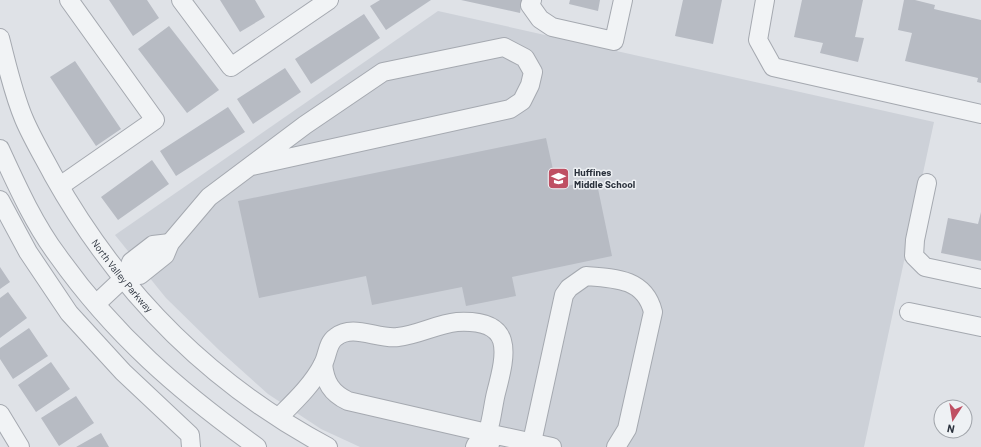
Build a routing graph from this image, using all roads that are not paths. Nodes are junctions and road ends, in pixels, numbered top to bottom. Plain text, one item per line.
1 (69, 0) edge
2 (181, 0) edge
3 (329, 0) edge
4 (532, 0) edge
5 (623, 0) edge
6 (765, 0) edge
7 (0, 38) edge
8 (981, 114) edge
9 (0, 149) edge
10 (252, 166) junction
11 (927, 183) dead end
12 (60, 186) junction
13 (0, 200) edge
14 (124, 276) junction
15 (981, 279) edge
16 (96, 304) junction
17 (909, 312) dead end
18 (981, 327) edge
19 (323, 364) junction
20 (0, 414) edge
21 (279, 417) junction
22 (489, 440) edge
23 (532, 442) junction
24 (20, 447) edge
25 (191, 447) edge
26 (257, 447) edge
27 (328, 447) edge
28 (474, 447) edge
29 (552, 447) edge
30 (616, 447) edge

1 - 12 street
2 - 3 street
4 - 5 street
6 - 8 street
7 - 12 street, North Valley Parkway
9 - 16 street
10 - 10 street
10 - 14 street
11 - 15 street
12 - 14 street, North Valley Parkway
13 - 25 street
14 - 16 street
14 - 21 street, North Valley Parkway
16 - 26 street
17 - 18 street
19 - 21 street
19 - 22 street
19 - 22 street
20 - 24 street
21 - 27 street, North Valley Parkway
22 - 23 street
22 - 28 street
23 - 29 street
23 - 30 street

